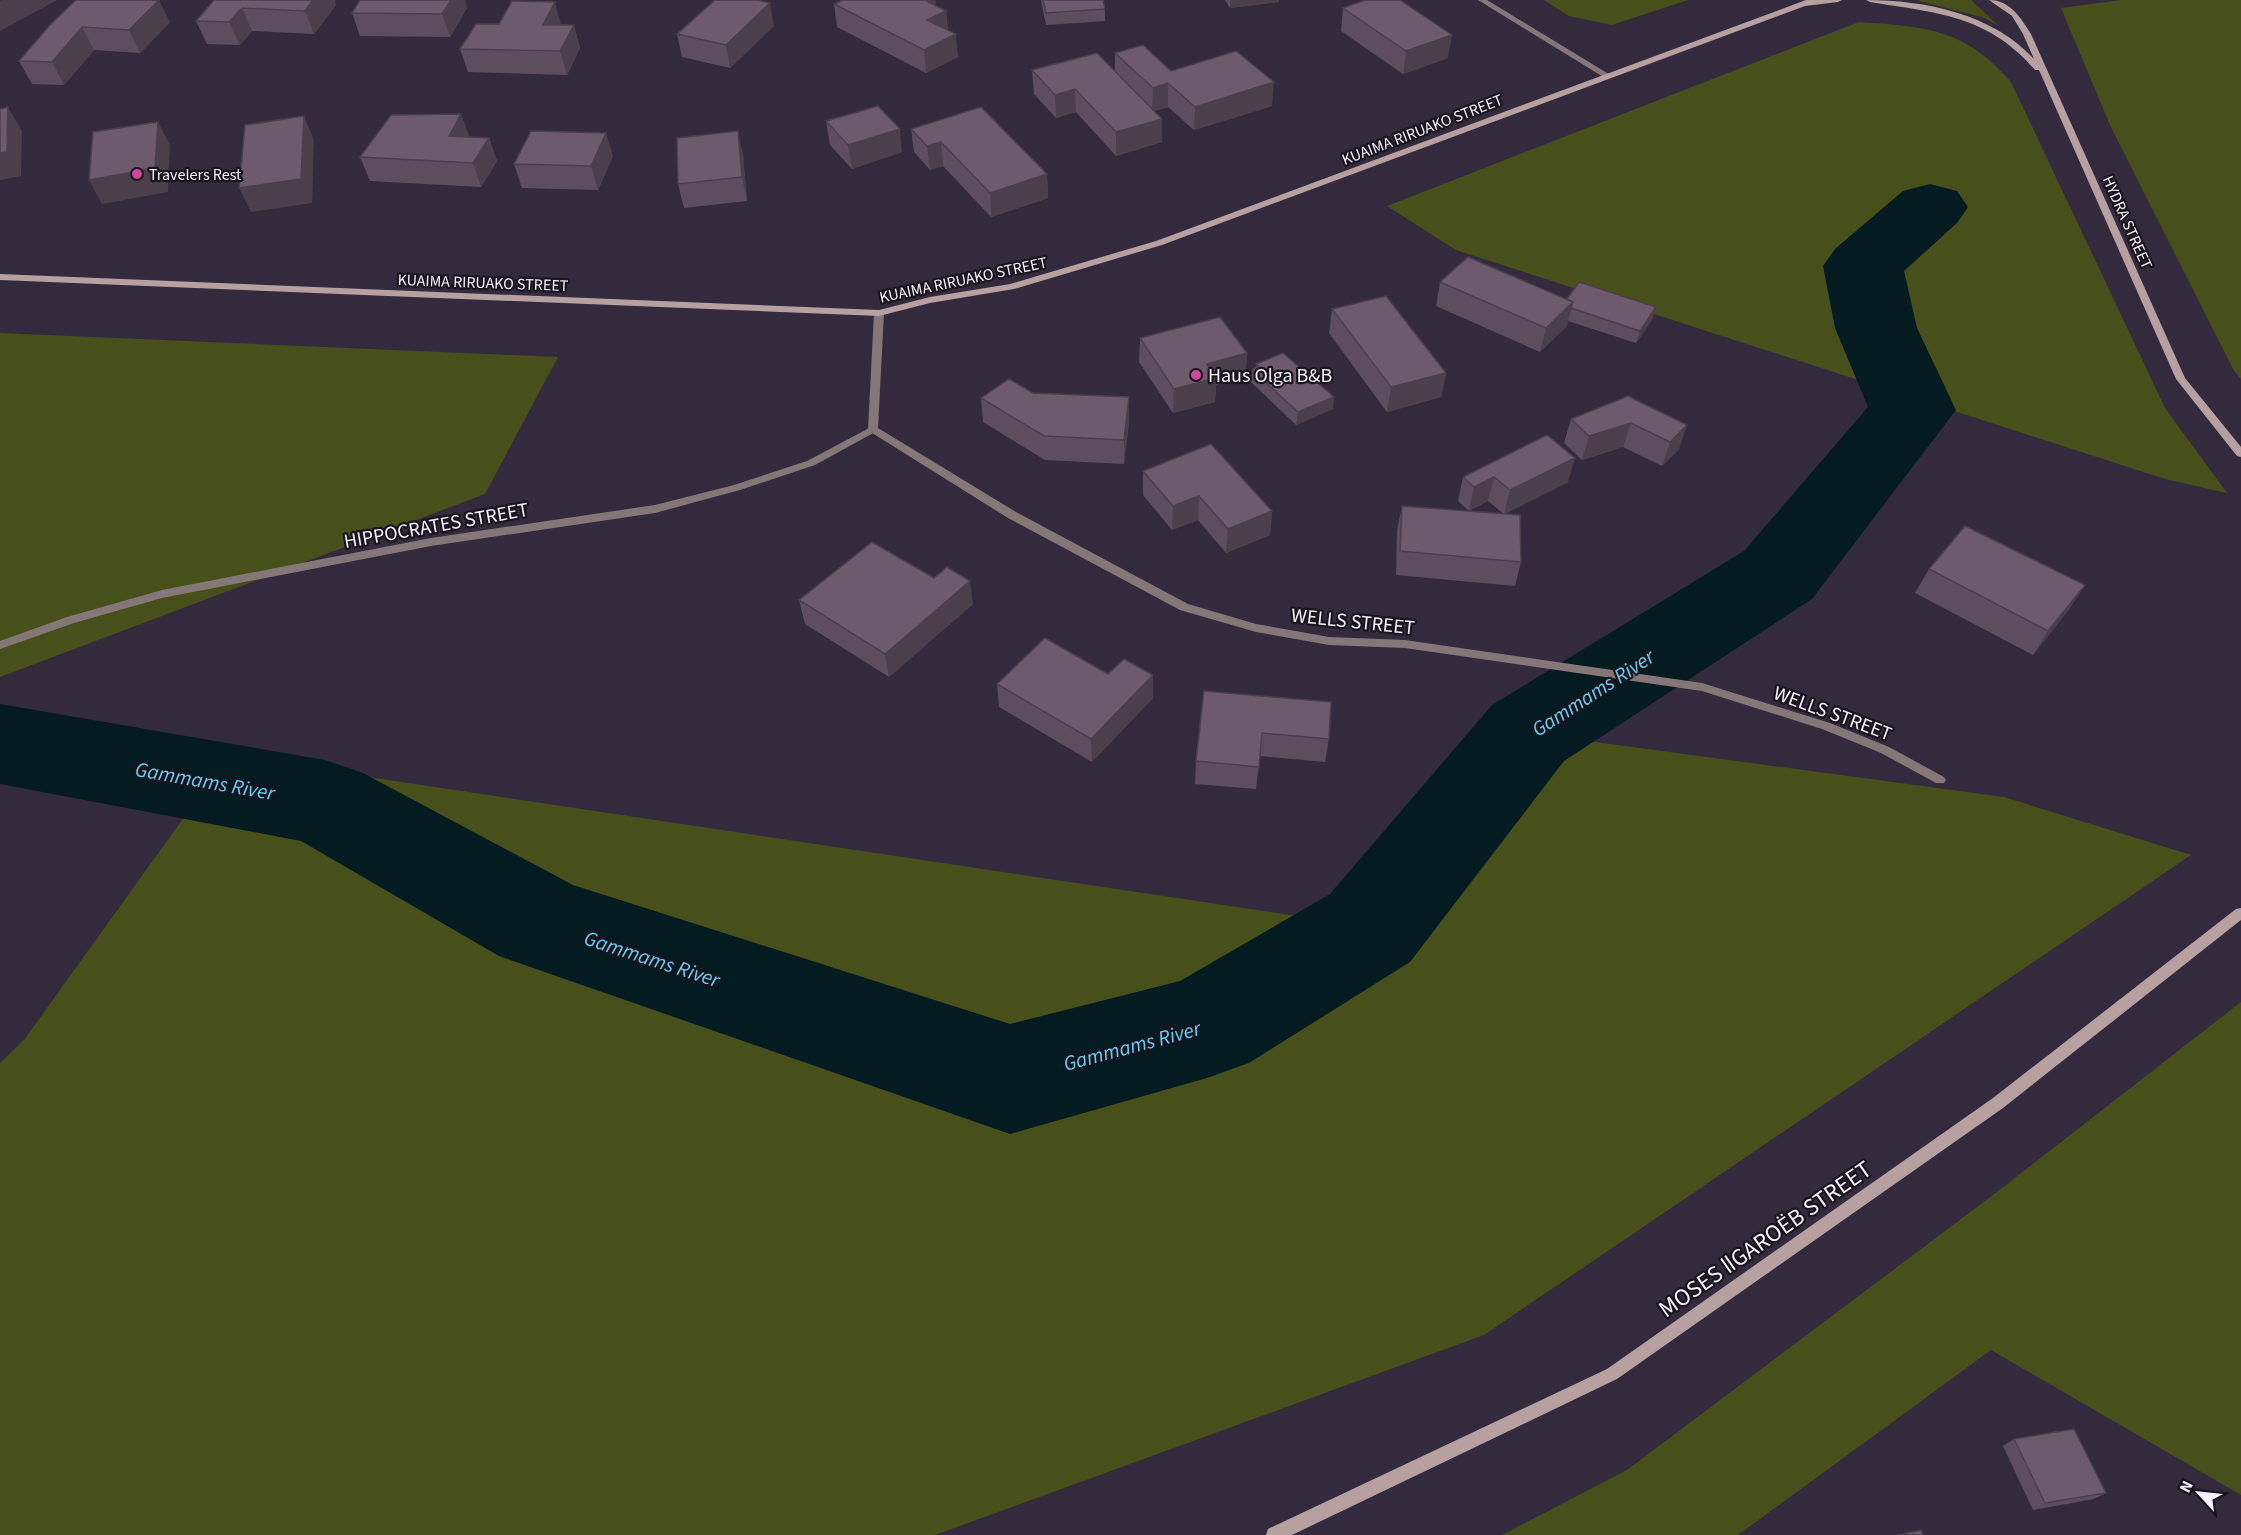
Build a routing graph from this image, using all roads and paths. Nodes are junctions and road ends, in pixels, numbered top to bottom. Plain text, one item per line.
1 (1482, 0) edge
2 (1813, 0) edge
3 (1838, 0) edge
4 (1870, 0) edge
5 (1993, 0) edge
6 (2015, 0) edge
7 (1798, 5) junction
8 (2015, 15) junction
9 (2045, 75) junction
10 (1608, 76) junction
11 (0, 277) edge
12 (879, 313) junction
13 (873, 429) junction
14 (2241, 454) edge
15 (0, 645) edge
16 (1940, 780) dead end
17 (2241, 913) edge
18 (1274, 1535) edge

1 - 10 street
2 - 7 street, KUAIMA RIRUAKO STREET
3 - 7 street
4 - 9 street
5 - 8 street, HYDRA STREET
6 - 8 street
7 - 10 street, KUAIMA RIRUAKO STREET
8 - 9 street, HYDRA STREET
9 - 14 street, HYDRA STREET
10 - 12 street, KUAIMA RIRUAKO STREET
11 - 12 street, KUAIMA RIRUAKO STREET
12 - 13 street
13 - 15 street, HIPPOCRATES STREET
13 - 16 street, WELLS STREET
17 - 18 street, MOSES ǁGAROËB STREET

